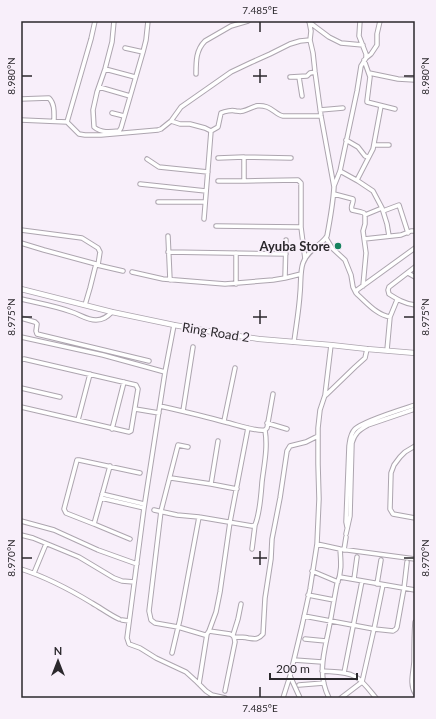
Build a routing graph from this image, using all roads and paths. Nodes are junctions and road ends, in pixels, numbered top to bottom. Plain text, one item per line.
1 (95, 21) edge
2 (114, 21) edge
3 (148, 21) edge
4 (248, 21) edge
5 (360, 21) edge
6 (380, 21) edge
7 (309, 22) edge
8 (310, 40) junction
9 (363, 45) junction
10 (125, 48) dead end
11 (143, 52) junction
12 (365, 59) junction
13 (105, 69) junction
14 (315, 72) junction
15 (369, 73) junction
16 (196, 74) dead end
17 (299, 76) junction
18 (135, 77) junction
19 (290, 77) dead end
20 (415, 80) edge
21 (99, 87) junction
22 (130, 96) junction
23 (302, 96) dead end
24 (21, 99) edge
25 (381, 106) junction
26 (343, 108) dead end
27 (395, 109) dead end
28 (320, 110) junction
29 (112, 113) dead end
30 (124, 116) junction
31 (321, 116) junction
32 (21, 120) edge
33 (54, 121) junction
34 (170, 121) junction
35 (67, 122) junction
36 (211, 131) junction
37 (346, 140) junction
38 (374, 145) junction
39 (389, 145) dead end
40 (244, 157) junction
41 (368, 157) junction
42 (218, 158) dead end
43 (291, 158) dead end
44 (147, 159) dead end
45 (340, 171) junction
46 (208, 172) junction
47 (357, 180) junction
48 (218, 181) dead end
49 (244, 181) junction
50 (140, 184) dead end
51 (334, 187) junction
52 (206, 191) junction
53 (334, 194) junction
54 (158, 202) dead end
55 (206, 202) junction
56 (382, 210) junction
57 (365, 214) junction
58 (204, 218) dead end
59 (216, 226) dead end
60 (301, 227) junction
61 (21, 230) edge
62 (415, 231) edge
63 (408, 232) junction
64 (168, 236) dead end
65 (389, 236) junction
66 (326, 238) junction
67 (364, 239) junction
68 (286, 240) dead end
69 (21, 243) edge
70 (415, 248) edge
71 (168, 252) junction
72 (236, 253) junction
73 (286, 254) junction
74 (305, 259) junction
75 (97, 265) junction
76 (415, 268) edge
77 (123, 271) dead end
78 (132, 272) dead end
79 (408, 273) junction
80 (301, 274) junction
81 (415, 277) edge
82 (285, 278) junction
83 (170, 280) junction
84 (236, 284) junction
85 (363, 286) junction
86 (21, 288) edge
87 (356, 293) junction
88 (21, 299) edge
89 (397, 300) junction
90 (85, 305) junction
91 (415, 305) edge
92 (112, 312) junction
93 (390, 317) junction
94 (21, 318) edge
95 (174, 325) junction
96 (21, 337) edge
97 (294, 342) junction
98 (331, 345) junction
99 (193, 347) dead end
100 (367, 349) junction
101 (387, 350) junction
102 (415, 353) edge
103 (21, 360) edge
104 (149, 361) dead end
105 (235, 368) dead end
106 (165, 372) junction
107 (90, 374) junction
108 (124, 382) junction
109 (21, 388) edge
110 (272, 394) dead end
111 (325, 395) junction
112 (60, 397) dead end
113 (415, 405) edge
114 (160, 406) junction
115 (21, 407) edge
116 (415, 408) edge
117 (135, 409) junction
118 (183, 411) junction
119 (159, 413) junction
120 (78, 420) junction
121 (224, 422) junction
122 (267, 423) junction
123 (248, 428) junction
124 (287, 428) dead end
125 (112, 429) junction
126 (265, 430) junction
127 (318, 436) junction
128 (218, 441) dead end
129 (415, 446) edge
130 (188, 447) dead end
131 (110, 466) junction
132 (350, 471) junction
133 (140, 473) dead end
134 (171, 478) junction
135 (211, 484) junction
136 (237, 489) junction
137 (102, 496) junction
138 (144, 506) junction
139 (154, 510) dead end
140 (162, 511) junction
141 (199, 517) junction
142 (415, 518) edge
143 (21, 521) edge
144 (230, 522) junction
145 (94, 524) junction
146 (255, 525) junction
147 (21, 535) edge
148 (130, 539) dead end
149 (46, 544) junction
150 (317, 544) junction
151 (252, 549) dead end
152 (342, 549) junction
153 (357, 557) dead end
154 (415, 559) edge
155 (382, 560) dead end
156 (408, 562) dead end
157 (137, 564) junction
158 (21, 569) edge
159 (312, 572) junction
160 (34, 573) junction
161 (340, 577) junction
162 (354, 579) junction
163 (362, 581) junction
164 (134, 582) junction
165 (338, 582) junction
166 (377, 584) junction
167 (383, 585) junction
168 (404, 588) junction
169 (415, 590) edge
170 (308, 595) junction
171 (334, 600) junction
172 (241, 604) dead end
173 (304, 616) junction
174 (330, 620) junction
175 (129, 621) junction
176 (415, 622) edge
177 (352, 626) junction
178 (178, 627) junction
179 (374, 629) junction
180 (208, 632) junction
181 (234, 636) junction
182 (305, 639) dead end
183 (326, 641) junction
184 (172, 653) dead end
185 (294, 660) junction
186 (322, 662) junction
187 (322, 671) junction
188 (344, 673) junction
189 (290, 676) junction
190 (362, 682) junction
191 (324, 683) junction
192 (199, 684) junction
193 (299, 685) dead end
194 (224, 691) dead end
195 (415, 694) edge
196 (225, 698) edge
197 (282, 698) edge
198 (300, 698) edge
199 (330, 698) edge
200 (342, 698) edge
201 (376, 698) edge

1 - 35 street
2 - 13 street
3 - 11 street
4 - 16 street
5 - 9 street
6 - 12 street
7 - 8 street
7 - 9 street
8 - 14 street
8 - 34 street
9 - 12 street
10 - 11 street
11 - 18 street
12 - 15 street
12 - 37 street
13 - 18 street
13 - 21 street
14 - 17 street
14 - 28 street
15 - 20 street
15 - 25 street
17 - 19 street
17 - 23 street
18 - 22 street
21 - 22 street
21 - 30 street
22 - 30 street
24 - 33 street
25 - 27 street
25 - 38 street
26 - 28 street
28 - 31 street
29 - 30 street
31 - 36 street
31 - 51 street
32 - 33 street
33 - 35 street
34 - 35 street
34 - 36 street
36 - 46 street
37 - 41 street
37 - 45 street
38 - 39 street
38 - 41 street
40 - 42 street
40 - 43 street
40 - 49 street
41 - 47 street
44 - 46 street
45 - 47 street
45 - 51 street
46 - 52 street
47 - 56 street
48 - 49 street
49 - 60 street
50 - 52 street
51 - 53 street
52 - 55 street
53 - 57 street
53 - 66 street
54 - 55 street
55 - 58 street
56 - 57 street
56 - 63 street
56 - 65 street
57 - 67 street
59 - 60 street
60 - 74 street
61 - 75 street
62 - 63 street
63 - 65 street
64 - 71 street
65 - 67 street
66 - 74 street
66 - 87 street
67 - 85 street
68 - 73 street
69 - 75 street
70 - 85 street
71 - 72 street
71 - 83 street
72 - 73 street
72 - 84 street
73 - 82 street
74 - 80 street
75 - 77 street
75 - 90 street
76 - 79 street
78 - 83 street
79 - 81 street
79 - 89 street
80 - 82 street
80 - 97 street
82 - 84 street
83 - 84 street
85 - 87 street
86 - 90 main road, Ring Road 2
87 - 93 street
88 - 92 street
89 - 91 street
89 - 93 street
90 - 92 main road, Ring Road 2
92 - 95 main road, Ring Road 2
93 - 101 street
94 - 104 street
95 - 97 main road, Ring Road 2
95 - 106 street
96 - 106 street
97 - 98 main road, Ring Road 2
98 - 100 main road, Ring Road 2
98 - 111 street
99 - 118 street
100 - 101 main road, Ring Road 2
100 - 111 street
101 - 102 main road, Ring Road 2
103 - 107 street
105 - 121 street
106 - 114 street
107 - 108 street
107 - 120 street
108 - 117 street
108 - 125 street
109 - 112 street
110 - 122 street
111 - 127 street
113 - 132 street
114 - 118 street
114 - 119 street
115 - 120 street
116 - 132 street
117 - 119 street
117 - 125 street
118 - 121 street
119 - 138 street
120 - 125 street
121 - 123 street
122 - 124 street
122 - 126 street
123 - 126 street
123 - 136 street
126 - 146 street
127 - 150 street
127 - 181 street
128 - 135 street
129 - 142 street
130 - 134 street
131 - 133 street
131 - 137 street
131 - 145 street
132 - 152 street
134 - 135 street
134 - 140 street
135 - 136 street
136 - 144 street
137 - 138 street
137 - 145 street
138 - 157 street
139 - 140 street
140 - 141 street
140 - 178 street
141 - 144 street
141 - 178 street
143 - 157 street
144 - 146 street
144 - 180 street
145 - 148 street
146 - 151 street
147 - 149 street
149 - 160 street
149 - 164 street
150 - 152 street
150 - 159 street
152 - 154 street
152 - 161 street
153 - 162 street
155 - 166 street
156 - 168 street
157 - 164 street
158 - 160 street
159 - 165 street
159 - 170 street
160 - 175 street
161 - 162 street
161 - 165 street
162 - 163 street
163 - 166 street
163 - 177 street
164 - 175 street
165 - 171 street
166 - 167 street
167 - 168 street
167 - 179 street
168 - 169 street
168 - 179 street
170 - 171 street
170 - 173 street
171 - 174 street
172 - 181 street
173 - 174 street
173 - 185 street
174 - 177 street
174 - 183 street
175 - 192 street
176 - 195 street
177 - 179 street
177 - 188 street
178 - 180 street
178 - 184 street
179 - 190 street
180 - 181 street
180 - 192 street
181 - 194 street
182 - 183 street
183 - 186 street
185 - 186 street
185 - 189 street
186 - 187 street
187 - 188 street
187 - 191 street
188 - 190 street
189 - 197 street
189 - 198 street
190 - 200 street
190 - 201 street
191 - 193 street
191 - 199 street
192 - 196 street

